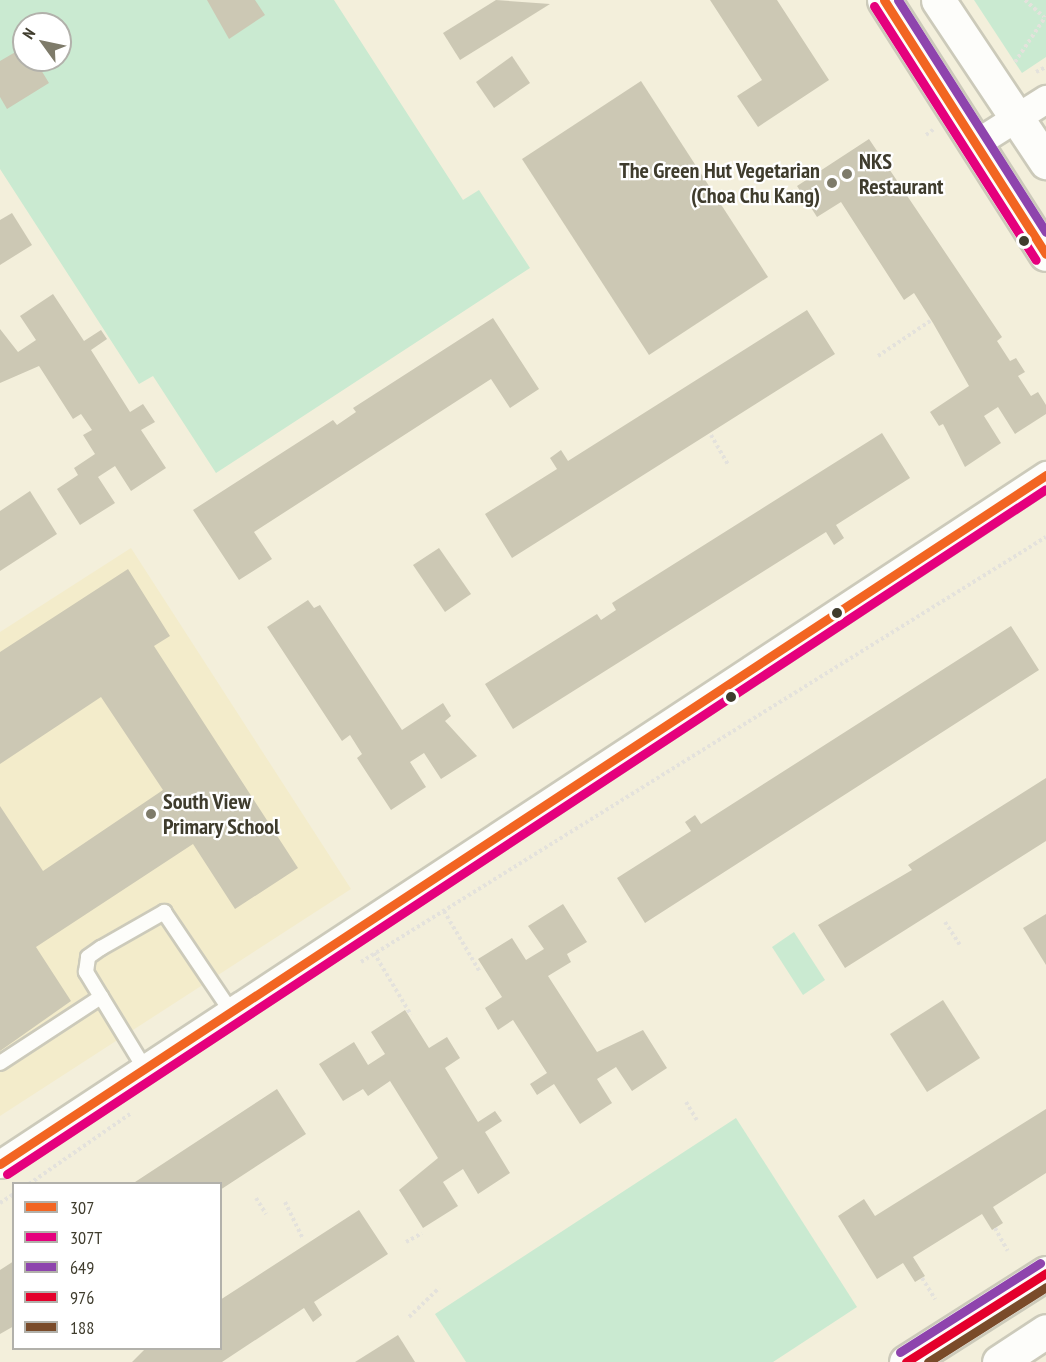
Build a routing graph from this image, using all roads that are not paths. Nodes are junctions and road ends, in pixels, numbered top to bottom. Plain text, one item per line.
1 (884, 0) edge
2 (938, 0) edge
3 (1046, 99) edge
4 (1017, 117) junction
5 (976, 143) junction
6 (1046, 162) edge
7 (1046, 254) edge
8 (1046, 475) edge
9 (101, 997) junction
10 (232, 1013) junction
11 (0, 1063) edge
12 (145, 1069) junction
13 (0, 1164) edge
14 (1046, 1273) edge
15 (1046, 1331) edge
16 (906, 1362) edge
17 (999, 1362) edge

1 - 5 street
2 - 4 street
3 - 4 street
4 - 5 street
4 - 6 street
5 - 7 street
8 - 10 street
9 - 10 lane
9 - 11 lane
9 - 12 lane
10 - 12 street
12 - 13 street
14 - 16 street
15 - 17 street

